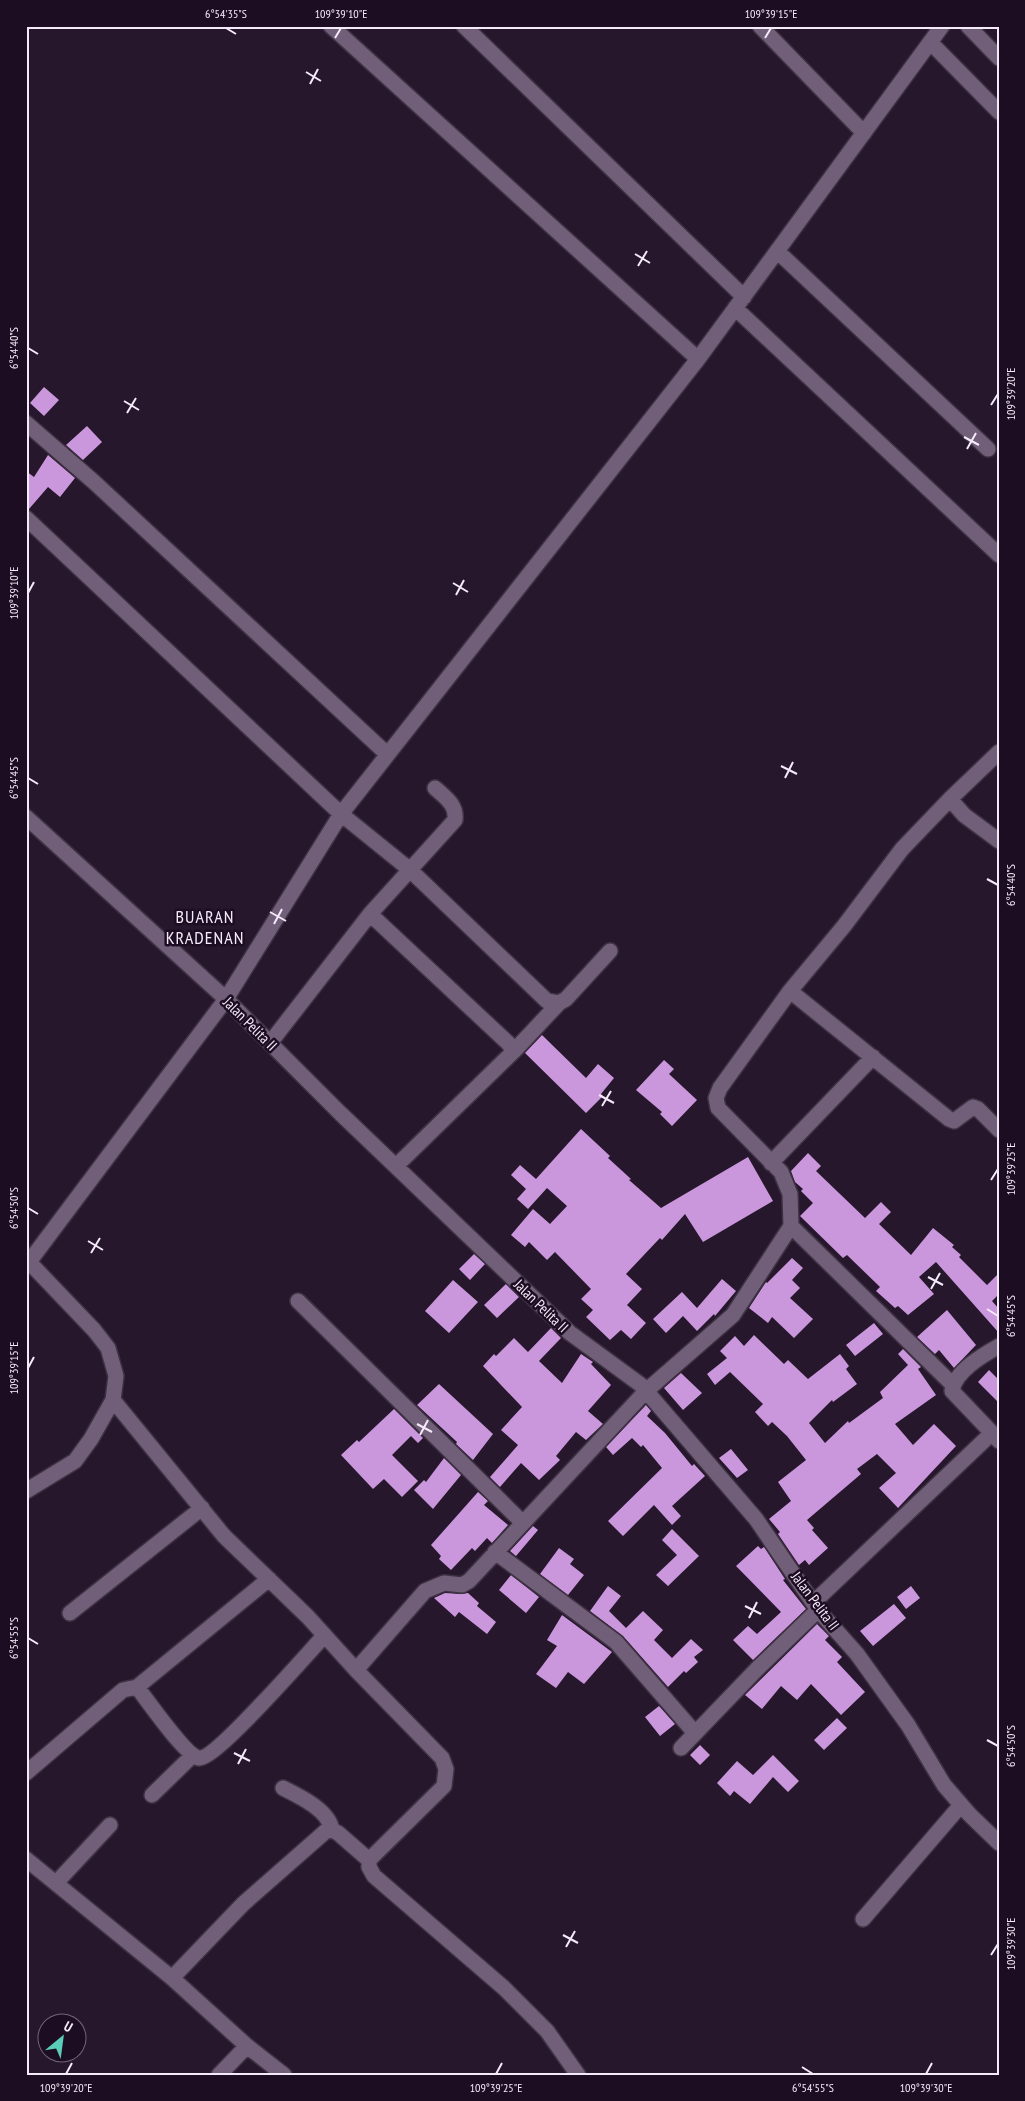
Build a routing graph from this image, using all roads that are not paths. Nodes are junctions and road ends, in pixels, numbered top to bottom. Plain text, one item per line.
1 (331, 26) edge
2 (464, 26) edge
3 (760, 26) edge
4 (942, 26) edge
5 (968, 26) edge
6 (930, 42) junction
7 (999, 58) edge
8 (999, 112) edge
9 (864, 133) junction
10 (777, 251) junction
11 (739, 303) junction
12 (698, 359) junction
13 (26, 423) edge
14 (988, 449) dead end
15 (26, 518) edge
16 (999, 555) edge
17 (999, 752) edge
18 (387, 754) junction
19 (435, 788) dead end
20 (950, 799) junction
21 (341, 814) junction
22 (26, 817) edge
23 (999, 841) edge
24 (409, 869) junction
25 (370, 914) junction
26 (610, 951) dead end
27 (790, 991) junction
28 (226, 999) junction
29 (559, 1004) junction
30 (270, 1043) junction
31 (514, 1050) junction
32 (873, 1058) junction
33 (999, 1130) edge
34 (771, 1162) junction
35 (396, 1166) junction
36 (791, 1226) junction
37 (28, 1264) edge
38 (298, 1301) dead end
39 (999, 1346) edge
40 (953, 1385) junction
41 (646, 1391) junction
42 (113, 1400) junction
43 (995, 1437) edge
44 (26, 1491) edge
45 (202, 1508) junction
46 (522, 1522) junction
47 (495, 1552) junction
48 (269, 1579) junction
49 (816, 1606) junction
50 (70, 1613) dead end
51 (324, 1636) junction
52 (356, 1670) junction
53 (137, 1687) junction
54 (695, 1734) junction
55 (681, 1748) dead end
56 (192, 1755) junction
57 (26, 1773) edge
58 (283, 1788) dead end
59 (152, 1794) dead end
60 (961, 1805) junction
61 (110, 1825) dead end
62 (332, 1830) junction
63 (999, 1843) edge
64 (26, 1859) edge
65 (369, 1860) junction
66 (56, 1884) junction
67 (862, 1918) dead end
68 (172, 1978) junction
69 (247, 2046) junction
70 (219, 2075) edge
71 (284, 2075) edge
72 (578, 2075) edge

1 - 12 street
2 - 11 street
3 - 9 street
4 - 6 street
5 - 7 street
6 - 8 street
6 - 9 street
9 - 10 street
10 - 11 street
10 - 14 street
11 - 12 street
11 - 16 street
12 - 18 street
13 - 18 street
15 - 21 street
17 - 20 street
18 - 21 street
19 - 24 street
20 - 23 street
20 - 27 street
21 - 24 street
21 - 28 street
22 - 28 street, Jalan Pelita II
24 - 25 street
24 - 29 street
25 - 30 street
25 - 31 street
26 - 29 street
27 - 32 street
27 - 34 street
28 - 30 street, Jalan Pelita II
28 - 37 street
29 - 31 street
30 - 35 street, Jalan Pelita II
31 - 35 street
32 - 33 street
32 - 34 street
34 - 36 street
35 - 41 street, Jalan Pelita II
36 - 40 street
36 - 41 street
37 - 42 street
38 - 46 street
39 - 40 street
40 - 43 street
41 - 46 street
41 - 49 street, Jalan Pelita II
42 - 44 street
42 - 45 street
43 - 49 street
45 - 48 street
45 - 50 street
46 - 47 street
47 - 52 street
47 - 54 street
48 - 51 street
48 - 53 street
49 - 54 street
49 - 60 street, Jalan Pelita II
51 - 52 street
51 - 56 street
52 - 65 street
53 - 56 street
53 - 57 street
54 - 55 street
56 - 59 street
58 - 62 street
60 - 63 street, Jalan Pelita II
60 - 67 street
61 - 66 street
62 - 65 street
62 - 68 street
64 - 66 street
65 - 72 street
66 - 68 street
68 - 69 street
69 - 70 street
69 - 71 street

